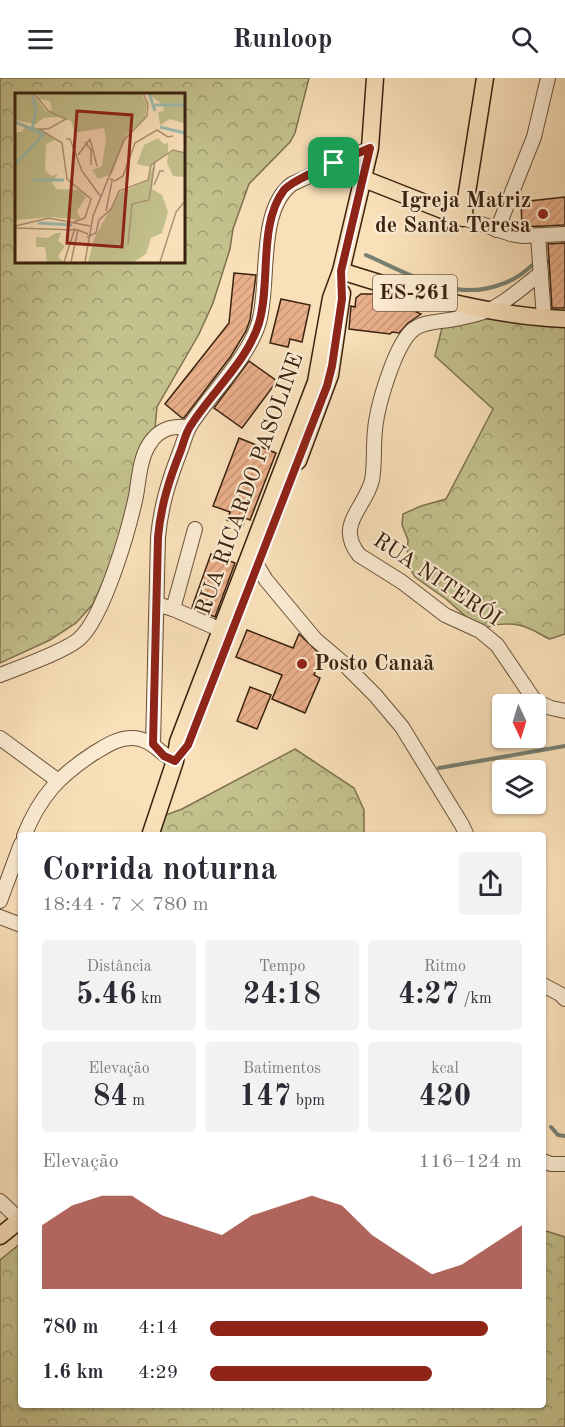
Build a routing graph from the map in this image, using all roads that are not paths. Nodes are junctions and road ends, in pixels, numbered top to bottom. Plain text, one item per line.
1 (375, 78) edge
2 (485, 78) edge
3 (548, 78) edge
4 (370, 148) junction
5 (364, 178) junction
6 (463, 218) junction
7 (497, 230) junction
8 (565, 234) edge
9 (538, 236) junction
10 (541, 265) junction
11 (341, 271) junction
12 (491, 309) junction
13 (544, 318) junction
14 (565, 319) edge
15 (189, 427) junction
16 (195, 529) dead end
17 (258, 565) junction
18 (157, 604) junction
19 (173, 609) junction
20 (221, 630) junction
21 (0, 675) edge
22 (565, 711) edge
23 (0, 738) edge
24 (153, 744) junction
25 (175, 761) junction
26 (57, 780) junction
27 (26, 832) edge
28 (151, 832) edge
29 (465, 832) edge
30 (18, 852) edge
31 (0, 901) edge
32 (0, 917) edge
33 (18, 924) edge
34 (546, 987) edge
35 (565, 999) edge
36 (546, 1162) edge
37 (565, 1164) edge
38 (0, 1201) edge
39 (18, 1218) edge
40 (18, 1222) edge
41 (0, 1236) edge

1 - 4 main road, ES-261
2 - 6 main road
3 - 7 street
4 - 5 main road, ES-261
4 - 15 street
5 - 6 main road
5 - 11 main road, ES-261
6 - 7 street
7 - 9 street
8 - 9 street
9 - 10 street
10 - 12 street, RUA NITERÓI
10 - 13 street
11 - 12 main road, ES-261
11 - 17 main road, RUA RICARDO PASOLINE
11 - 20 main road, RUA RICARDO PASOLINE
12 - 13 main road, ES-261
12 - 22 street, RUA NITERÓI
13 - 14 main road, ES-261
15 - 18 street
15 - 21 street
16 - 19 street
17 - 25 main road, RUA RICARDO PASOLINE
17 - 29 street
18 - 19 street
18 - 24 street
19 - 20 street
20 - 25 main road, RUA RICARDO PASOLINE
23 - 26 street
24 - 25 street
24 - 26 street
25 - 28 main road
26 - 27 street
30 - 31 street
32 - 33 street
34 - 35 street
36 - 37 street
38 - 39 street
40 - 41 main road

